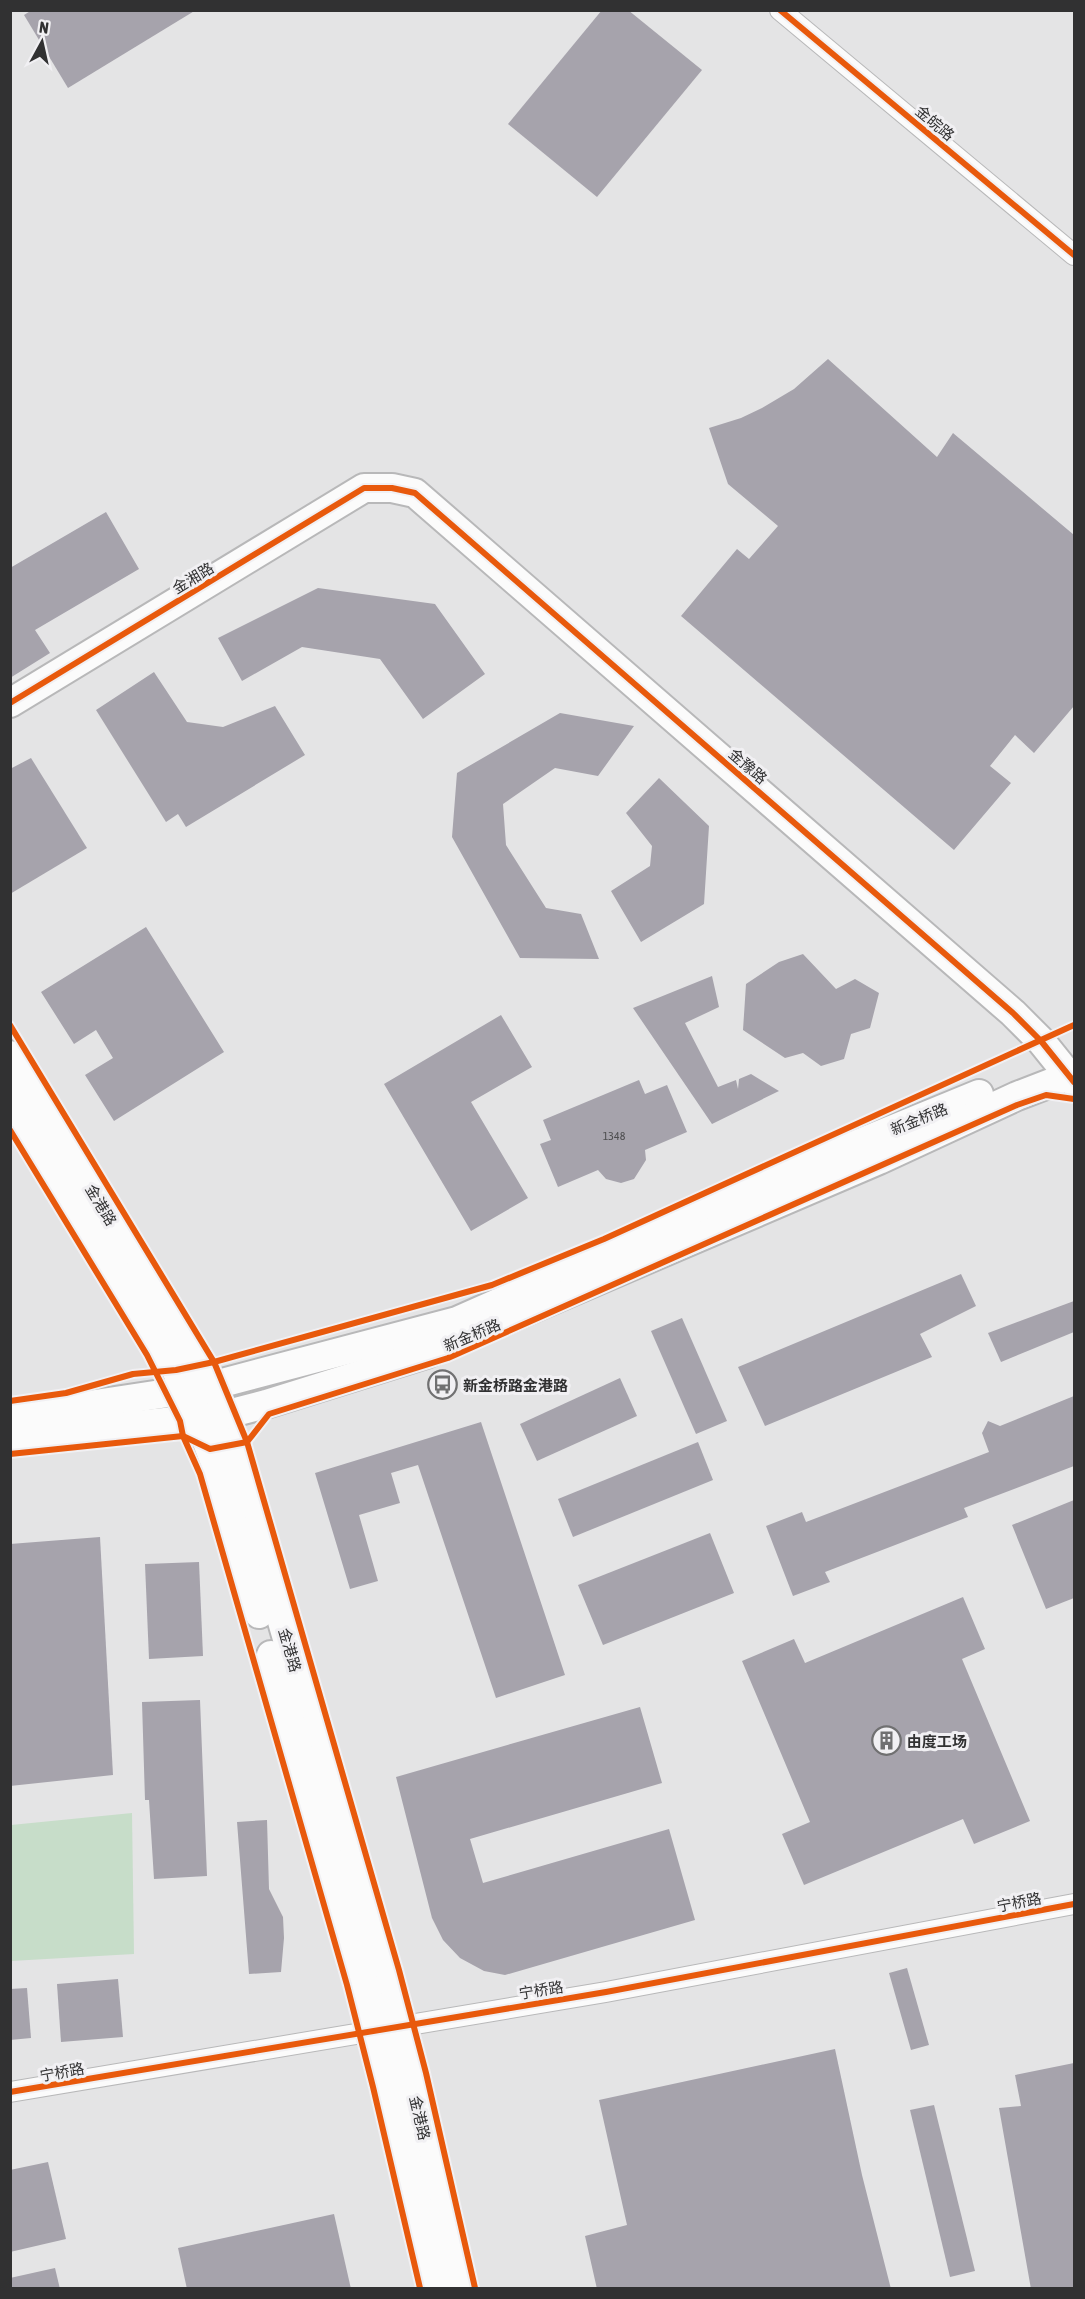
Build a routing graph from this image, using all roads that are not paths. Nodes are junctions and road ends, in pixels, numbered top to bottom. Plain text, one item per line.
1 (780, 10) edge
2 (1074, 255) edge
3 (392, 488) joint
4 (10, 703) edge
5 (10, 1055) edge
6 (1070, 1069) edge
7 (10, 1098) edge
8 (197, 1390) junction
9 (10, 1417) edge
10 (209, 1417) junction
11 (10, 1439) edge
12 (1074, 1904) edge
13 (387, 2028) junction
14 (10, 2092) edge
15 (437, 2289) edge
16 (459, 2289) edge

1 - 2 street, 金皖路
3 - 4 street, 金湘路
3 - 6 street, 金豫路
5 - 8 street, 金港路
6 - 8 street, 新金桥路
6 - 10 street, 新金桥路
7 - 8 street, 金港路
8 - 9 street, 新金桥路
8 - 10 street, 金港路
10 - 11 street, 新金桥路
10 - 13 street, 金港路
12 - 13 street, 宁桥路
13 - 14 street, 宁桥路
13 - 15 street, 金港路
13 - 16 street, 金港路

